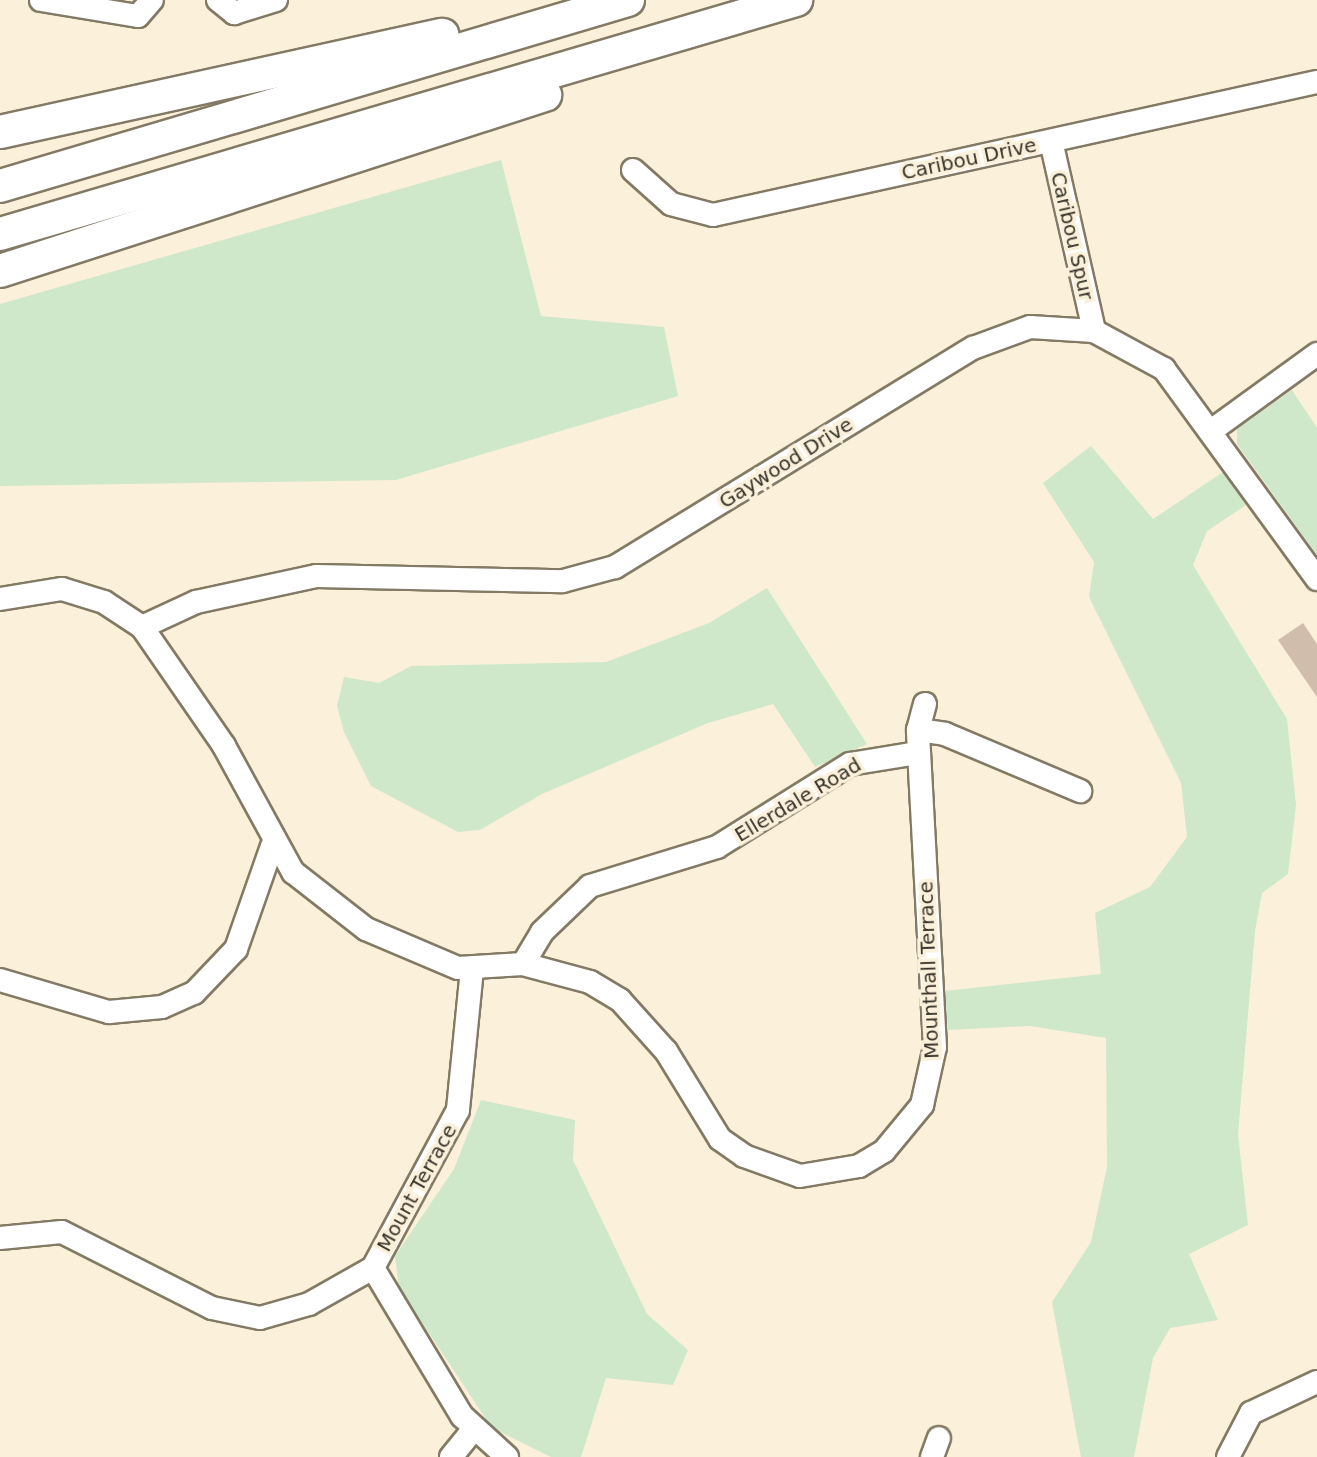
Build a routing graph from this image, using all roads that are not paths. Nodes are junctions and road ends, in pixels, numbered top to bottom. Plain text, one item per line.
1 (41, 0) edge
2 (152, 0) edge
3 (218, 0) edge
4 (276, 0) edge
5 (628, 0) edge
6 (796, 0) edge
7 (95, 4) edge
8 (545, 25) junction
9 (681, 35) junction
10 (1317, 82) edge
11 (0, 132) edge
12 (1051, 141) junction
13 (633, 170) dead end
14 (0, 186) edge
15 (0, 234) edge
16 (0, 271) edge
17 (1094, 331) junction
18 (1317, 354) edge
19 (1211, 431) junction
20 (1317, 579) edge
21 (0, 599) edge
22 (142, 627) junction
23 (925, 704) dead end
24 (918, 742) junction
25 (1080, 791) dead end
26 (272, 846) junction
27 (523, 964) junction
28 (472, 969) junction
29 (0, 980) edge
30 (0, 1238) edge
31 (373, 1268) junction
32 (1317, 1382) edge
33 (473, 1430) junction
34 (451, 1457) edge
35 (507, 1457) edge
36 (1228, 1457) edge

1 - 7 street
2 - 7 street
3 - 4 street
5 - 8 highway
6 - 9 highway
8 - 11 highway
8 - 14 highway
9 - 15 highway
9 - 16 highway
10 - 12 street, Caribou Drive
12 - 13 street, Caribou Drive
12 - 17 street, Caribou Spur
17 - 19 street, Gaywood Drive
17 - 22 street, Gaywood Drive
18 - 19 street
19 - 20 street, Gaywood Drive
21 - 22 street
22 - 26 street
23 - 24 street, Mounthall Terrace
24 - 25 street, Ellerdale Road
24 - 27 street, Ellerdale Road
24 - 27 street, Mounthall Terrace
26 - 28 street
26 - 29 street
27 - 28 street
28 - 31 street, Mount Terrace
30 - 31 street
31 - 33 street, Mount Terrace
32 - 36 street
33 - 34 street
33 - 35 street, Mount Terrace

